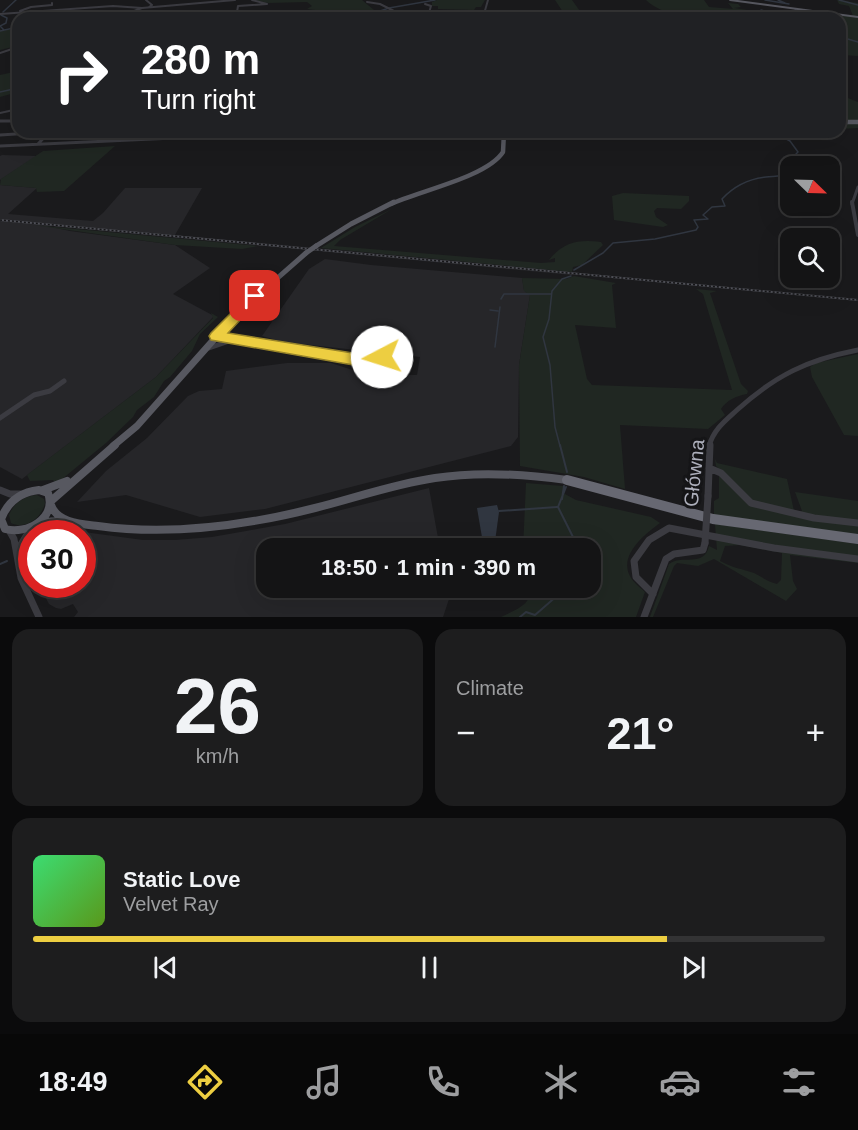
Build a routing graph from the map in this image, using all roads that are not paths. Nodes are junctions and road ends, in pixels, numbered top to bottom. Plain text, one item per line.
1 (146, 0) edge
2 (235, 0) edge
3 (252, 0) edge
4 (730, 0) edge
5 (367, 2) dead end
6 (52, 3) dead end
7 (425, 4) dead end
8 (153, 7) junction
9 (142, 8) junction
10 (237, 11) joint
11 (18, 12) joint
12 (132, 12) edge
13 (219, 12) edge
14 (399, 12) edge
15 (429, 12) edge
16 (824, 12) edge
17 (43, 138) edge
18 (108, 138) edge
19 (172, 138) edge
20 (504, 138) edge
21 (106, 141) junction
22 (38, 144) junction
23 (0, 146) edge
24 (858, 187) edge
25 (858, 235) edge
26 (216, 336) junction
27 (235, 340) junction
28 (858, 350) edge
29 (203, 352) junction
30 (376, 363) dead end
31 (64, 381) dead end
32 (0, 418) edge
33 (709, 468) junction
34 (80, 474) junction
35 (567, 480) joint
36 (43, 490) junction
37 (2, 491) edge
38 (22, 494) junction
39 (51, 503) junction
40 (3, 514) edge
41 (39, 520) edge
42 (48, 520) edge
43 (68, 520) joint
44 (858, 523) edge
45 (96, 525) edge
46 (6, 531) edge
47 (858, 539) edge
48 (17, 551) joint
49 (858, 559) edge
50 (652, 594) junction
51 (39, 617) edge
52 (644, 617) edge

1 - 8 street
2 - 8 street
3 - 10 street
4 - 16 main road
5 - 14 street
6 - 11 street
7 - 15 street
8 - 9 street
9 - 11 street
9 - 12 street
10 - 13 street
17 - 22 street
18 - 21 street
19 - 21 street
20 - 26 main road, bridge
21 - 22 street
22 - 23 street
24 - 25 street
26 - 27 street
26 - 29 main road
27 - 29 street
27 - 30 street
28 - 33 street, Główna
29 - 34 main road
31 - 32 street
33 - 44 street
33 - 50 street, Główna, bridge
34 - 36 main road
34 - 39 main road
35 - 45 main road
35 - 47 highway
36 - 38 main road
36 - 39 main road
37 - 38 street
37 - 40 street
38 - 40 main road
39 - 41 main road
39 - 43 main road
40 - 46 main road
42 - 43 main road
46 - 48 street
48 - 51 street
49 - 50 street
50 - 52 street, Główna

